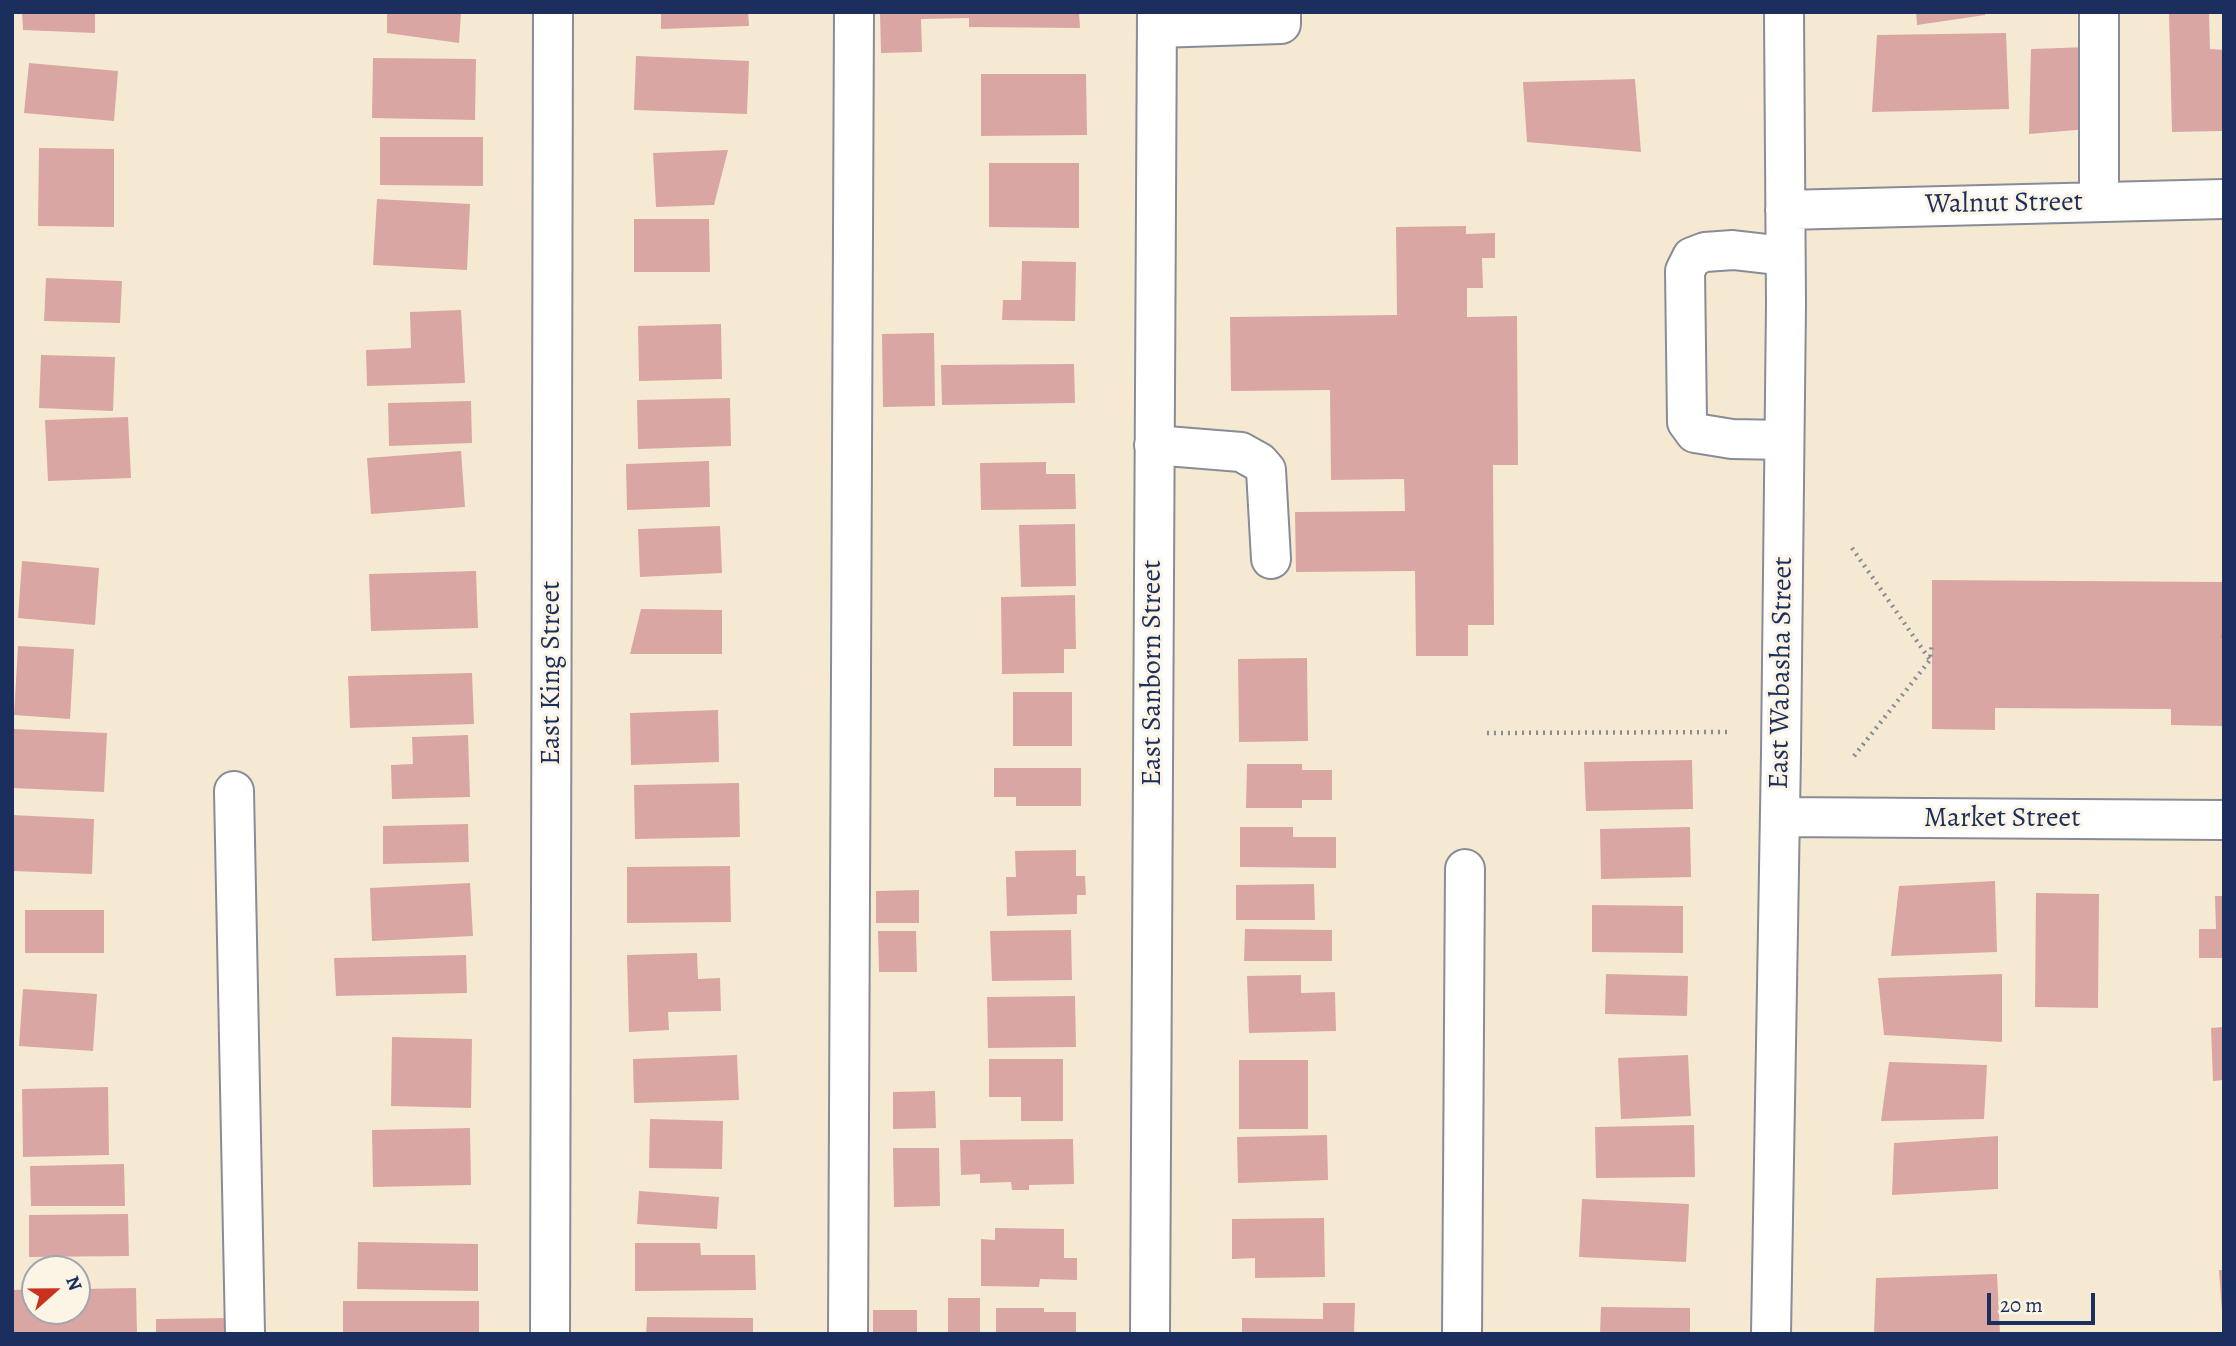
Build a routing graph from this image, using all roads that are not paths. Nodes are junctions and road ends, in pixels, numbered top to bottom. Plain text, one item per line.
1 (553, 12) edge
2 (855, 12) edge
3 (1281, 12) edge
4 (1784, 12) edge
5 (2099, 12) edge
6 (1157, 20) edge
7 (2224, 199) edge
8 (2099, 202) junction
9 (1785, 210) junction
10 (1785, 256) junction
11 (1784, 440) junction
12 (1154, 444) junction
13 (1271, 559) dead end
14 (234, 791) dead end
15 (1780, 817) junction
16 (2224, 820) edge
17 (1465, 869) dead end
18 (245, 1334) edge
19 (550, 1334) edge
20 (848, 1334) edge
21 (1150, 1334) edge
22 (1462, 1334) edge
23 (1771, 1334) edge

1 - 19 street, East King Street
2 - 20 street
3 - 6 street
4 - 9 street, East Wabasha Street
5 - 8 street
6 - 12 street, East Sanborn Street
7 - 8 street, Walnut Street
8 - 9 street, Walnut Street
9 - 10 street, East Wabasha Street
10 - 11 street, East Wabasha Street
10 - 11 street
11 - 15 street, East Wabasha Street
12 - 13 street
12 - 21 street, East Sanborn Street
14 - 18 street
15 - 16 street, Market Street
15 - 23 street, East Wabasha Street
17 - 22 street

